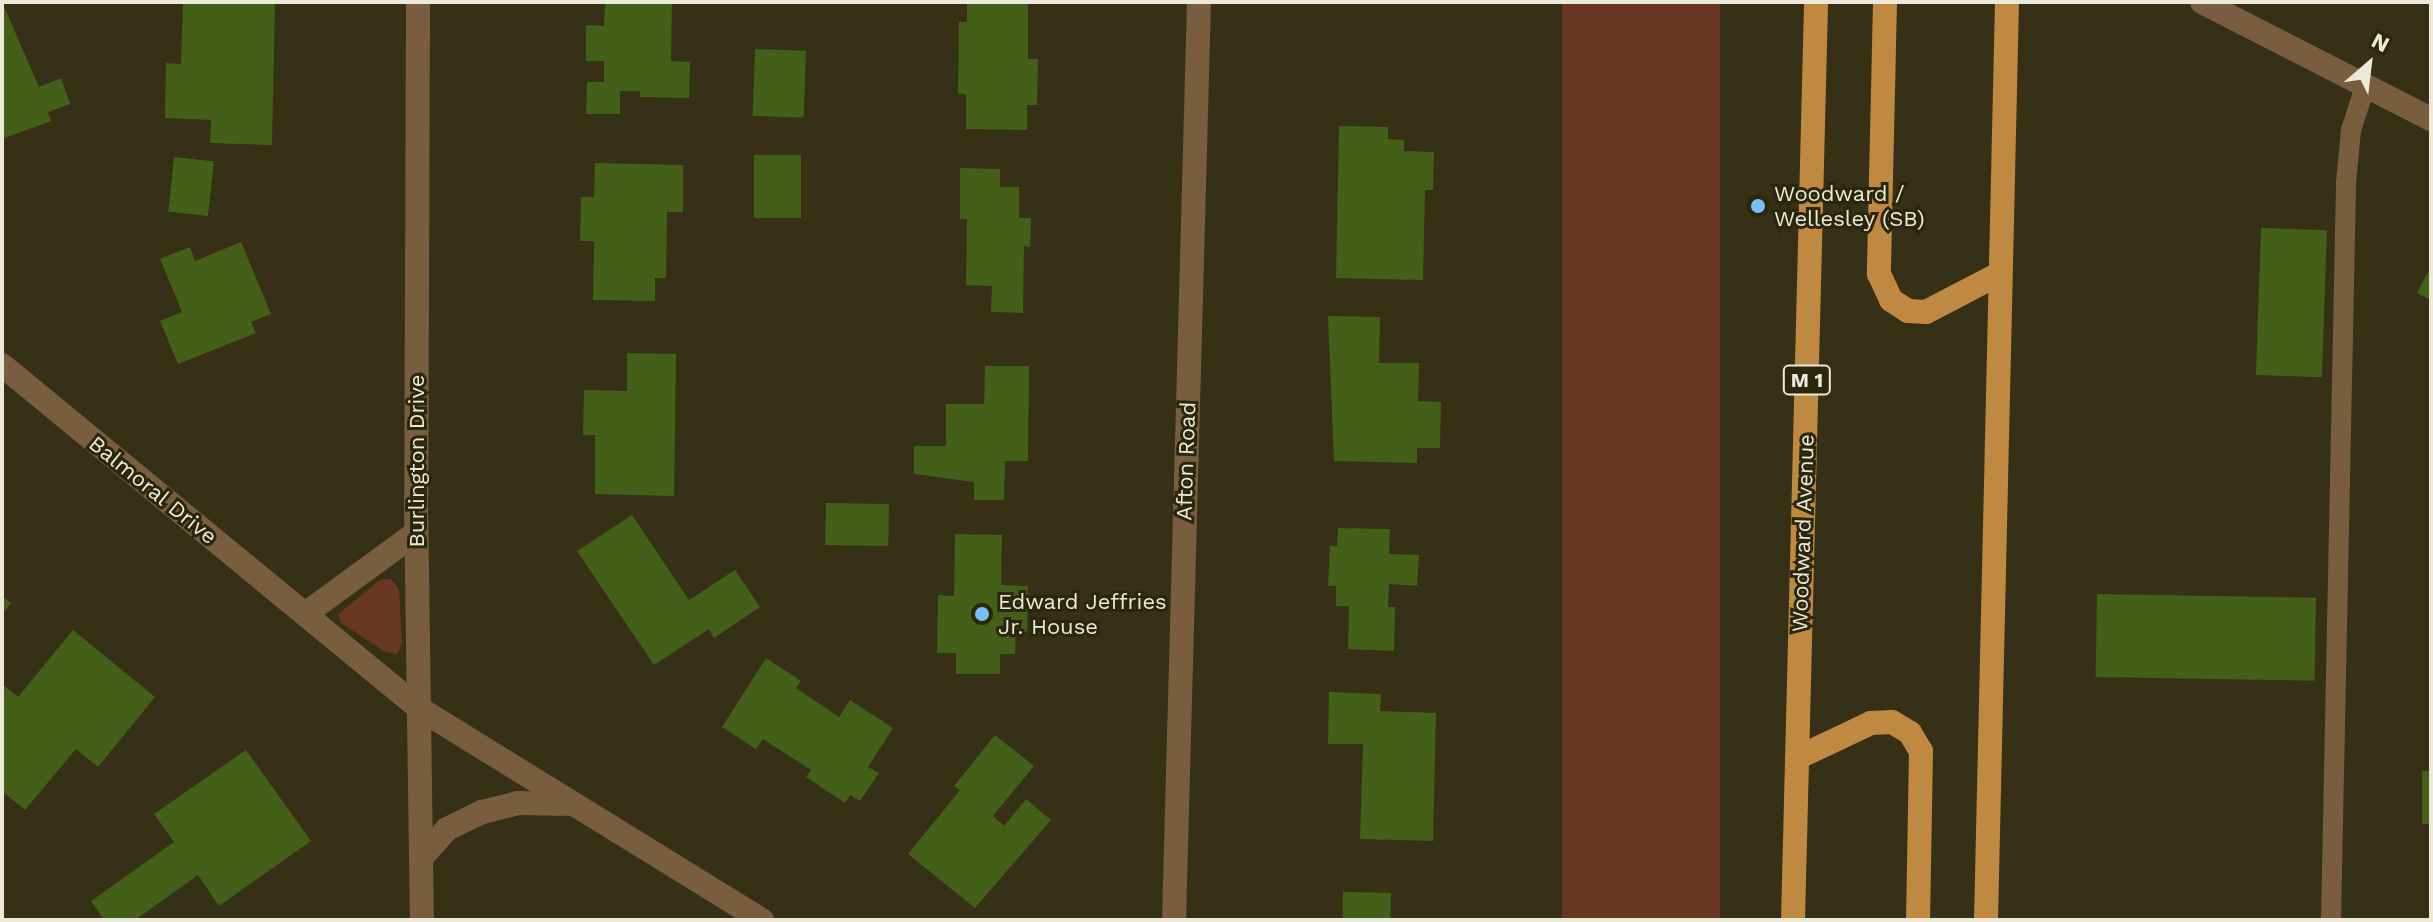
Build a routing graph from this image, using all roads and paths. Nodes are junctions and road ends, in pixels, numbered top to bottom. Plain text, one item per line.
1 (418, 2) edge
2 (1199, 2) edge
3 (1816, 2) edge
4 (1885, 2) edge
5 (2007, 2) edge
6 (2202, 2) edge
7 (2365, 87) junction
8 (2431, 119) edge
9 (1999, 274) junction
10 (2, 365) edge
11 (416, 533) junction
12 (305, 614) junction
13 (420, 709) junction
14 (1797, 758) junction
15 (574, 804) junction
16 (421, 858) junction
17 (422, 920) edge
18 (762, 920) edge
19 (1174, 920) edge
20 (1793, 920) edge
21 (1918, 920) edge
22 (1986, 920) edge
23 (2331, 920) edge

1 - 11 street, Burlington Drive
2 - 19 street, Afton Road
3 - 14 main road, Woodward Avenue / M 1
4 - 9 main road
5 - 9 main road
6 - 7 street
7 - 8 street
7 - 23 lane
9 - 22 main road
10 - 12 street, Balmoral Drive
11 - 12 street
11 - 13 street, Burlington Drive
12 - 13 street, Balmoral Drive
13 - 15 street, Balmoral Drive
13 - 16 street, Burlington Drive
14 - 20 main road, Woodward Avenue / M 1
14 - 21 main road
15 - 16 street
15 - 18 street, Balmoral Drive
16 - 17 street, Burlington Drive

